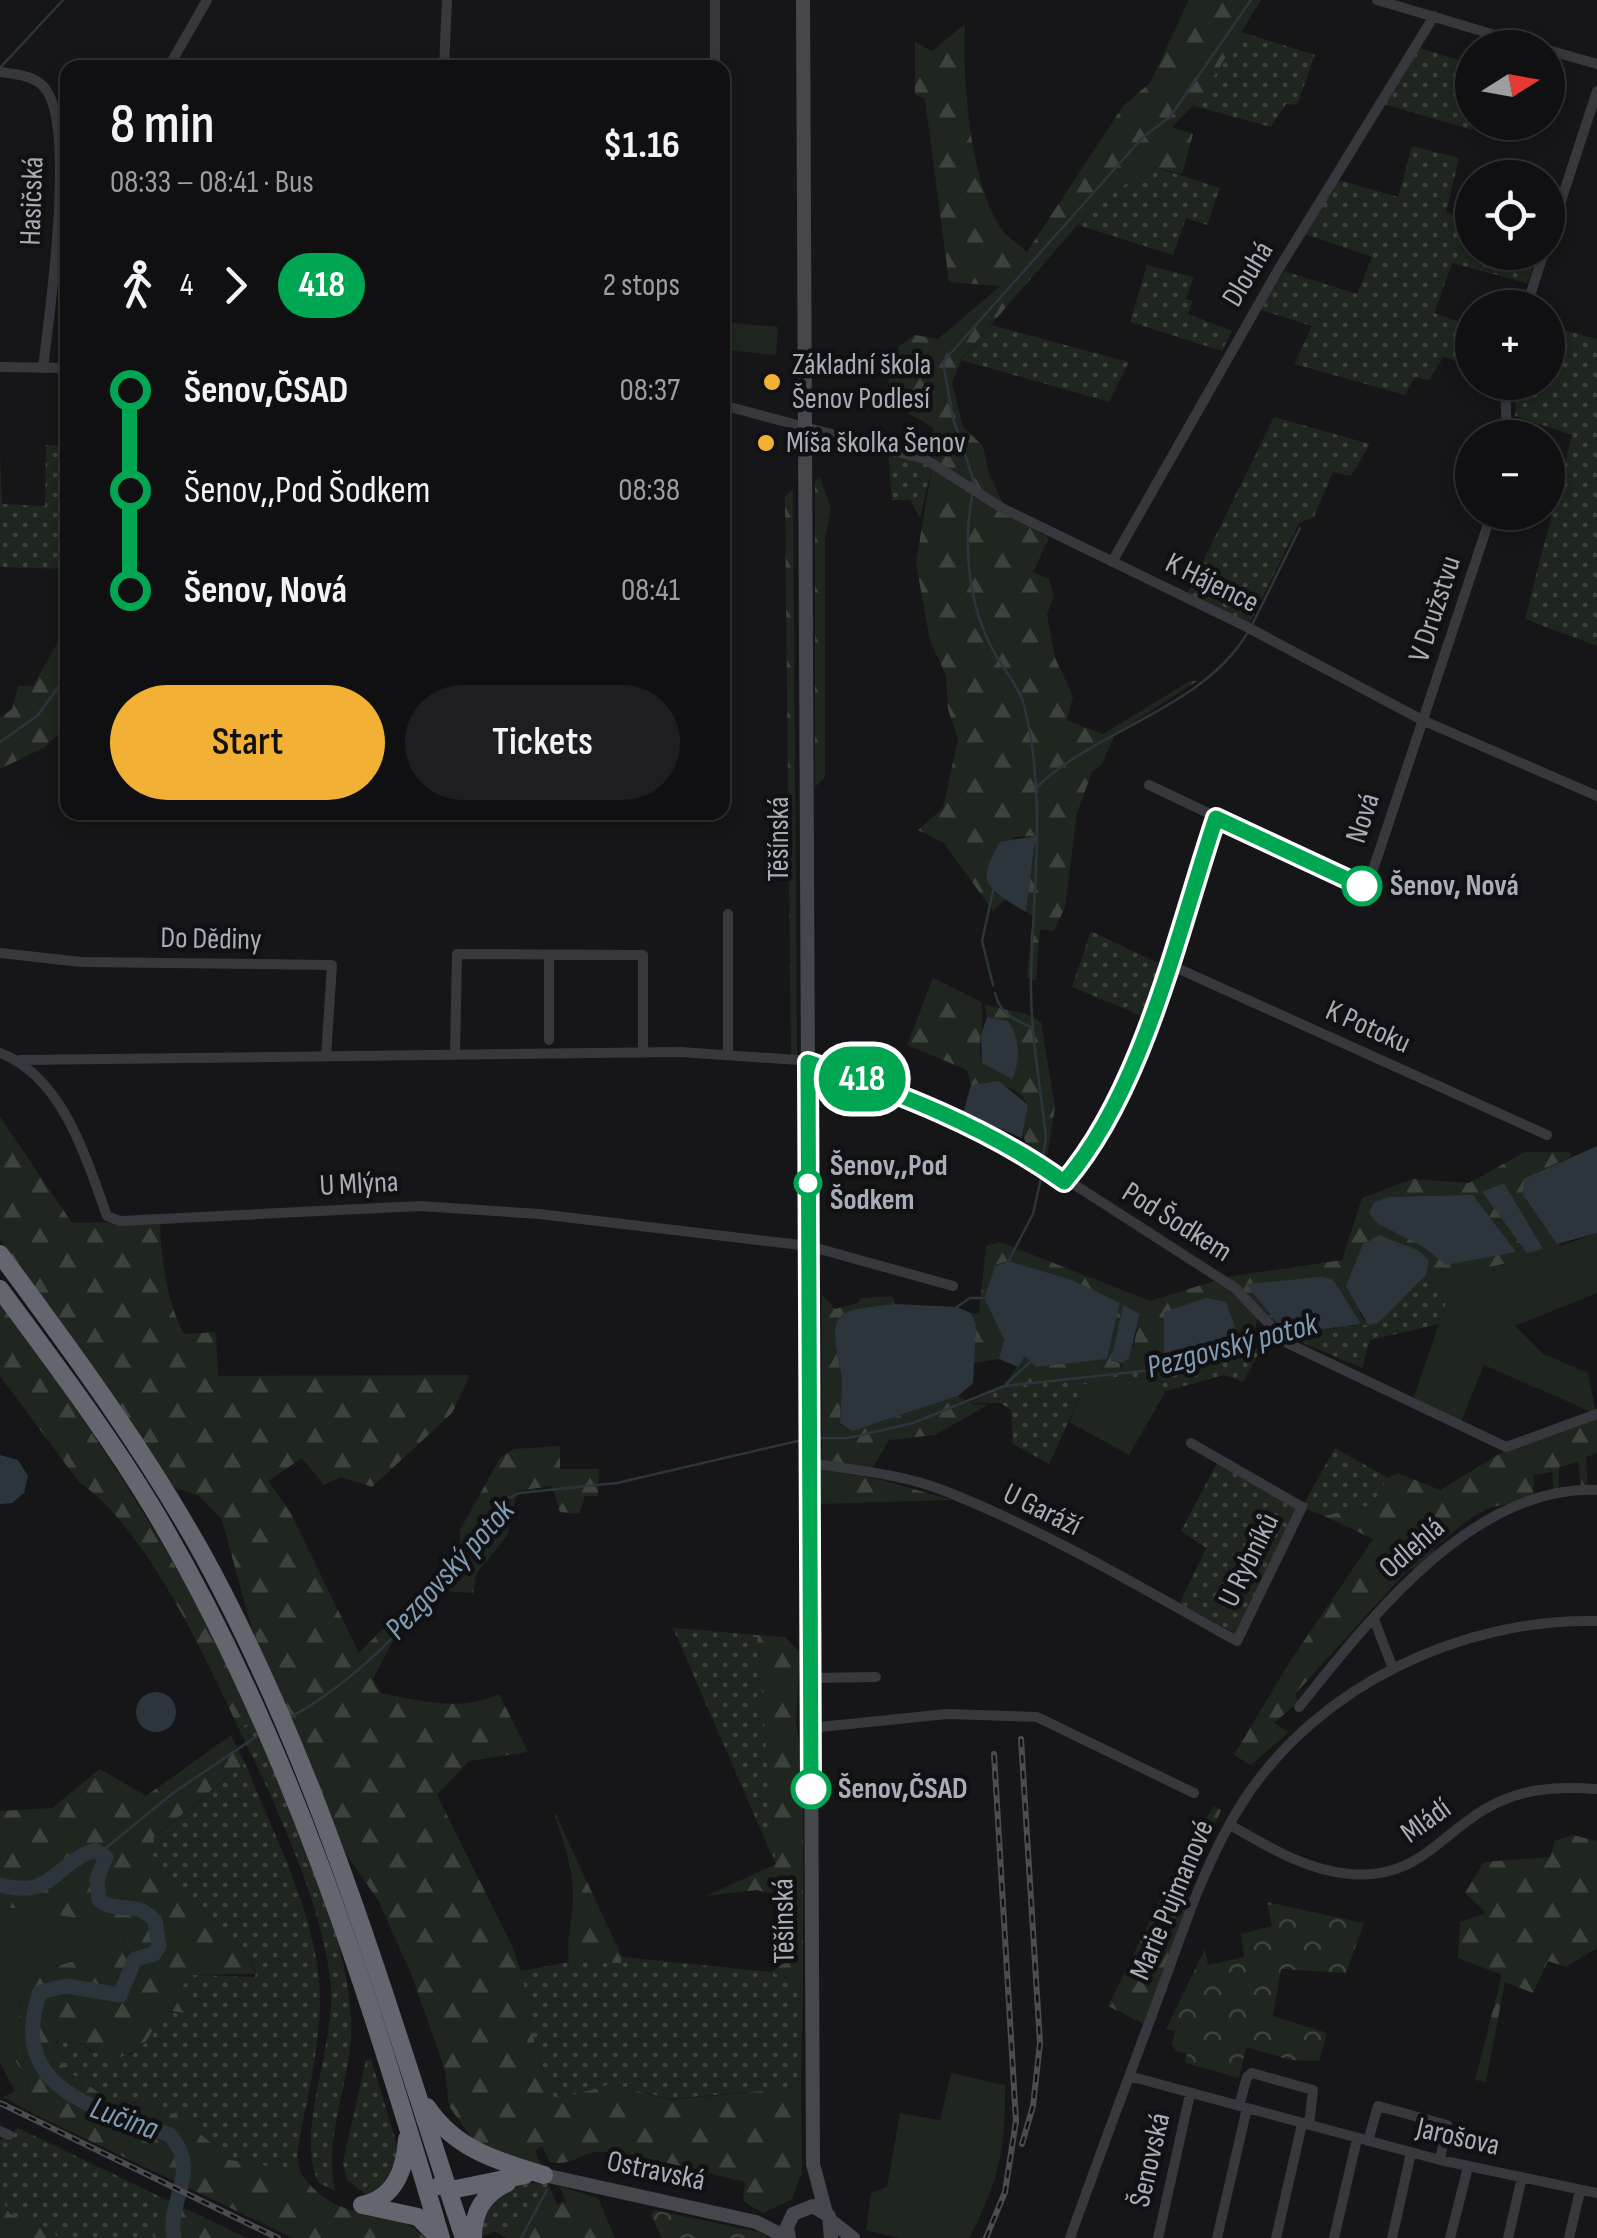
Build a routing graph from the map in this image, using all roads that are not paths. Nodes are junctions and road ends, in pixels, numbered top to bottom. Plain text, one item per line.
1 (207, 0) edge
2 (447, 0) edge
3 (715, 0) edge
4 (803, 0) edge
5 (1376, 0) edge
6 (1434, 16) junction
7 (1480, 30) edge
8 (1565, 55) edge
9 (173, 60) edge
10 (444, 60) edge
11 (715, 60) edge
12 (1597, 64) edge
13 (0, 72) edge
14 (1597, 91) edge
15 (54, 104) junction
16 (60, 104) edge
17 (60, 155) edge
18 (60, 175) edge
19 (1565, 189) edge
20 (0, 368) edge
21 (43, 368) junction
22 (60, 368) edge
23 (730, 406) edge
24 (804, 424) junction
25 (1486, 530) edge
26 (1112, 562) junction
27 (1422, 720) junction
28 (1149, 785) dead end
29 (1597, 796) edge
30 (1216, 818) junction
31 (728, 914) dead end
32 (0, 953) edge
33 (550, 954) junction
34 (1168, 964) junction
35 (549, 1040) dead end
36 (643, 1052) junction
37 (3, 1054) edge
38 (455, 1054) junction
39 (728, 1055) junction
40 (326, 1056) junction
41 (20, 1060) junction
42 (808, 1062) junction
43 (1547, 1135) dead end
44 (1064, 1182) junction
45 (808, 1246) junction
46 (0, 1254) edge
47 (952, 1286) dead end
48 (0, 1289) edge
49 (1597, 1414) edge
50 (1191, 1443) dead end
51 (810, 1463) junction
52 (1597, 1490) edge
53 (1374, 1619) junction
54 (1597, 1621) edge
55 (1237, 1641) joint
56 (1393, 1669) junction
57 (876, 1677) dead end
58 (810, 1678) junction
59 (1300, 1707) dead end
60 (810, 1728) junction
61 (1597, 1788) edge
62 (1194, 1793) dead end
63 (1230, 1825) junction
64 (1128, 2076) junction
65 (412, 2080) junction
66 (1190, 2094) junction
67 (1243, 2107) junction
68 (1305, 2124) junction
69 (408, 2129) junction
70 (1362, 2140) junction
71 (1411, 2153) junction
72 (1440, 2160) junction
73 (813, 2164) junction
74 (1468, 2167) junction
75 (539, 2175) junction
76 (1522, 2177) junction
77 (448, 2190) junction
78 (1580, 2190) junction
79 (1597, 2193) edge
80 (796, 2211) junction
81 (828, 2217) junction
82 (756, 2222) junction
83 (440, 2238) edge
84 (464, 2238) edge
85 (473, 2238) edge
86 (789, 2238) edge
87 (830, 2238) edge
88 (853, 2238) edge
89 (1070, 2238) edge
90 (1158, 2238) edge
91 (1217, 2238) edge
92 (1276, 2238) edge
93 (1334, 2238) edge
94 (1392, 2238) edge
95 (1450, 2238) edge
96 (1508, 2238) edge
97 (1569, 2238) edge

1 - 9 street
2 - 10 street
3 - 11 street
4 - 24 main road, Těšínská
5 - 6 street
6 - 7 street
6 - 26 street, Dlouhá
8 - 12 street
13 - 15 street
14 - 19 street
15 - 16 street
15 - 17 street, Hasičská
18 - 21 street, Hasičská
20 - 21 street
21 - 22 street
23 - 24 street, K Hájence
24 - 26 street, K Hájence
24 - 42 main road, Těšínská
25 - 27 street, V Družstvu
26 - 27 street, K Hájence
27 - 29 street, K Hájence
27 - 30 street, Nová
28 - 30 street, Nová
30 - 34 street
31 - 39 street
32 - 40 street, Do Dědiny
33 - 35 street
33 - 36 street
33 - 38 street
34 - 43 street, K Potoku
34 - 44 street
36 - 38 street
36 - 39 street
37 - 41 street
38 - 40 street
39 - 42 street
40 - 41 street
41 - 45 street, U Mlýna
42 - 44 street, Pod Šodkem
42 - 45 main road, Těšínská
44 - 49 street, Pod Šodkem
45 - 47 street
45 - 51 main road, Těšínská
46 - 65 highway
48 - 69 highway
50 - 55 street, U Rybníků
51 - 55 street, U Garáží
51 - 58 main road, Těšínská
52 - 53 street, Odlehlá
53 - 56 street
53 - 59 street, Odlehlá
54 - 56 street, Marie Pujmanové
56 - 63 street, Marie Pujmanové
57 - 58 street
58 - 60 main road, Těšínská
60 - 62 street
60 - 73 main road, Těšínská
61 - 63 street, Mládí
63 - 64 street, Marie Pujmanové
64 - 66 street, Jarošova
64 - 89 street, Marie Pujmanové
65 - 75 highway
65 - 77 highway
66 - 67 street, Jarošova
66 - 90 street, Šenovská
67 - 68 street, Jarošova
67 - 68 street
67 - 91 street
68 - 70 street, Jarošova
68 - 92 street
69 - 77 highway
69 - 83 highway
69 - 83 highway
70 - 71 street, Jarošova
70 - 72 street
70 - 93 street
71 - 72 street, Jarošova
71 - 94 street
72 - 74 street, Jarošova
73 - 80 main road, Těšínská
73 - 81 main road, Těšínská
74 - 76 street, Jarošova
74 - 95 street
75 - 77 highway
75 - 82 main road, Ostravská
75 - 85 highway
76 - 78 street, Jarošova
76 - 96 street
77 - 84 highway
78 - 79 street, Jarošova
78 - 97 street
80 - 81 main road
80 - 82 main road, Ostravská
80 - 86 main road, Těšínská
81 - 87 main road, Těšínská
81 - 88 main road
82 - 86 main road, Ostravská

